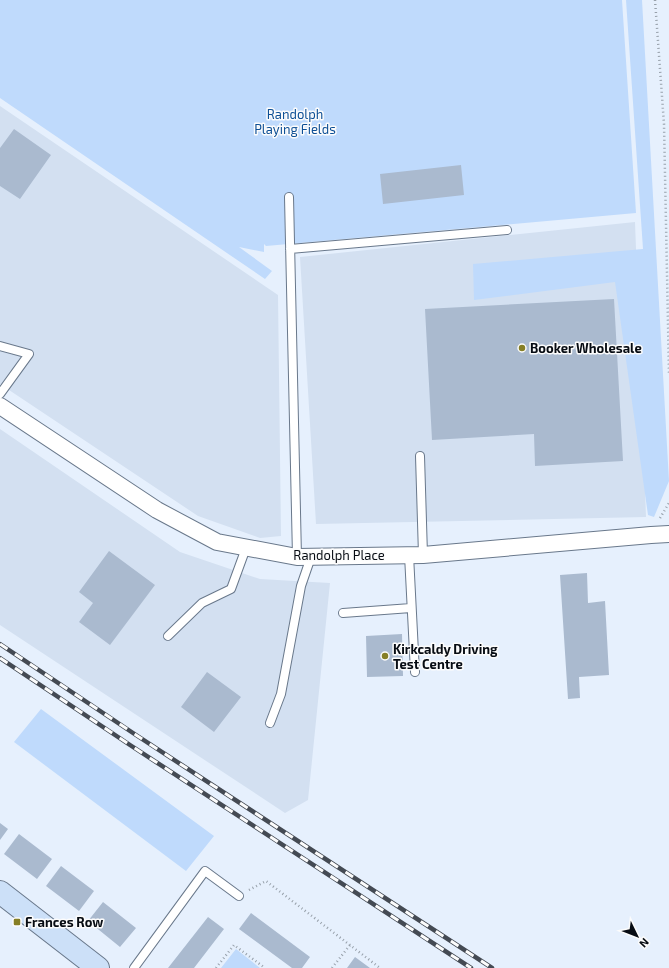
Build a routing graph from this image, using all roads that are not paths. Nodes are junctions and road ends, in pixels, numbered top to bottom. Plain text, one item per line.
1 (289, 197) dead end
2 (507, 230) dead end
3 (290, 249) junction
4 (0, 346) edge
5 (0, 394) edge
6 (0, 406) edge
7 (420, 456) dead end
8 (669, 534) edge
9 (246, 548) junction
10 (416, 555) junction
11 (304, 557) junction
12 (411, 608) junction
13 (343, 613) dead end
14 (168, 636) dead end
15 (415, 672) dead end
16 (270, 723) dead end
17 (0, 892) edge
18 (239, 896) road end
19 (98, 968) edge
20 (134, 968) edge

1 - 3 lane
2 - 3 lane
3 - 11 lane
4 - 5 lane
6 - 9 street, Randolph Place
7 - 10 lane
8 - 10 street, Randolph Place
9 - 11 street, Randolph Place
9 - 14 lane
10 - 11 street, Randolph Place
10 - 12 lane
11 - 16 lane
12 - 13 lane
12 - 15 lane
17 - 19 main road
18 - 20 lane

